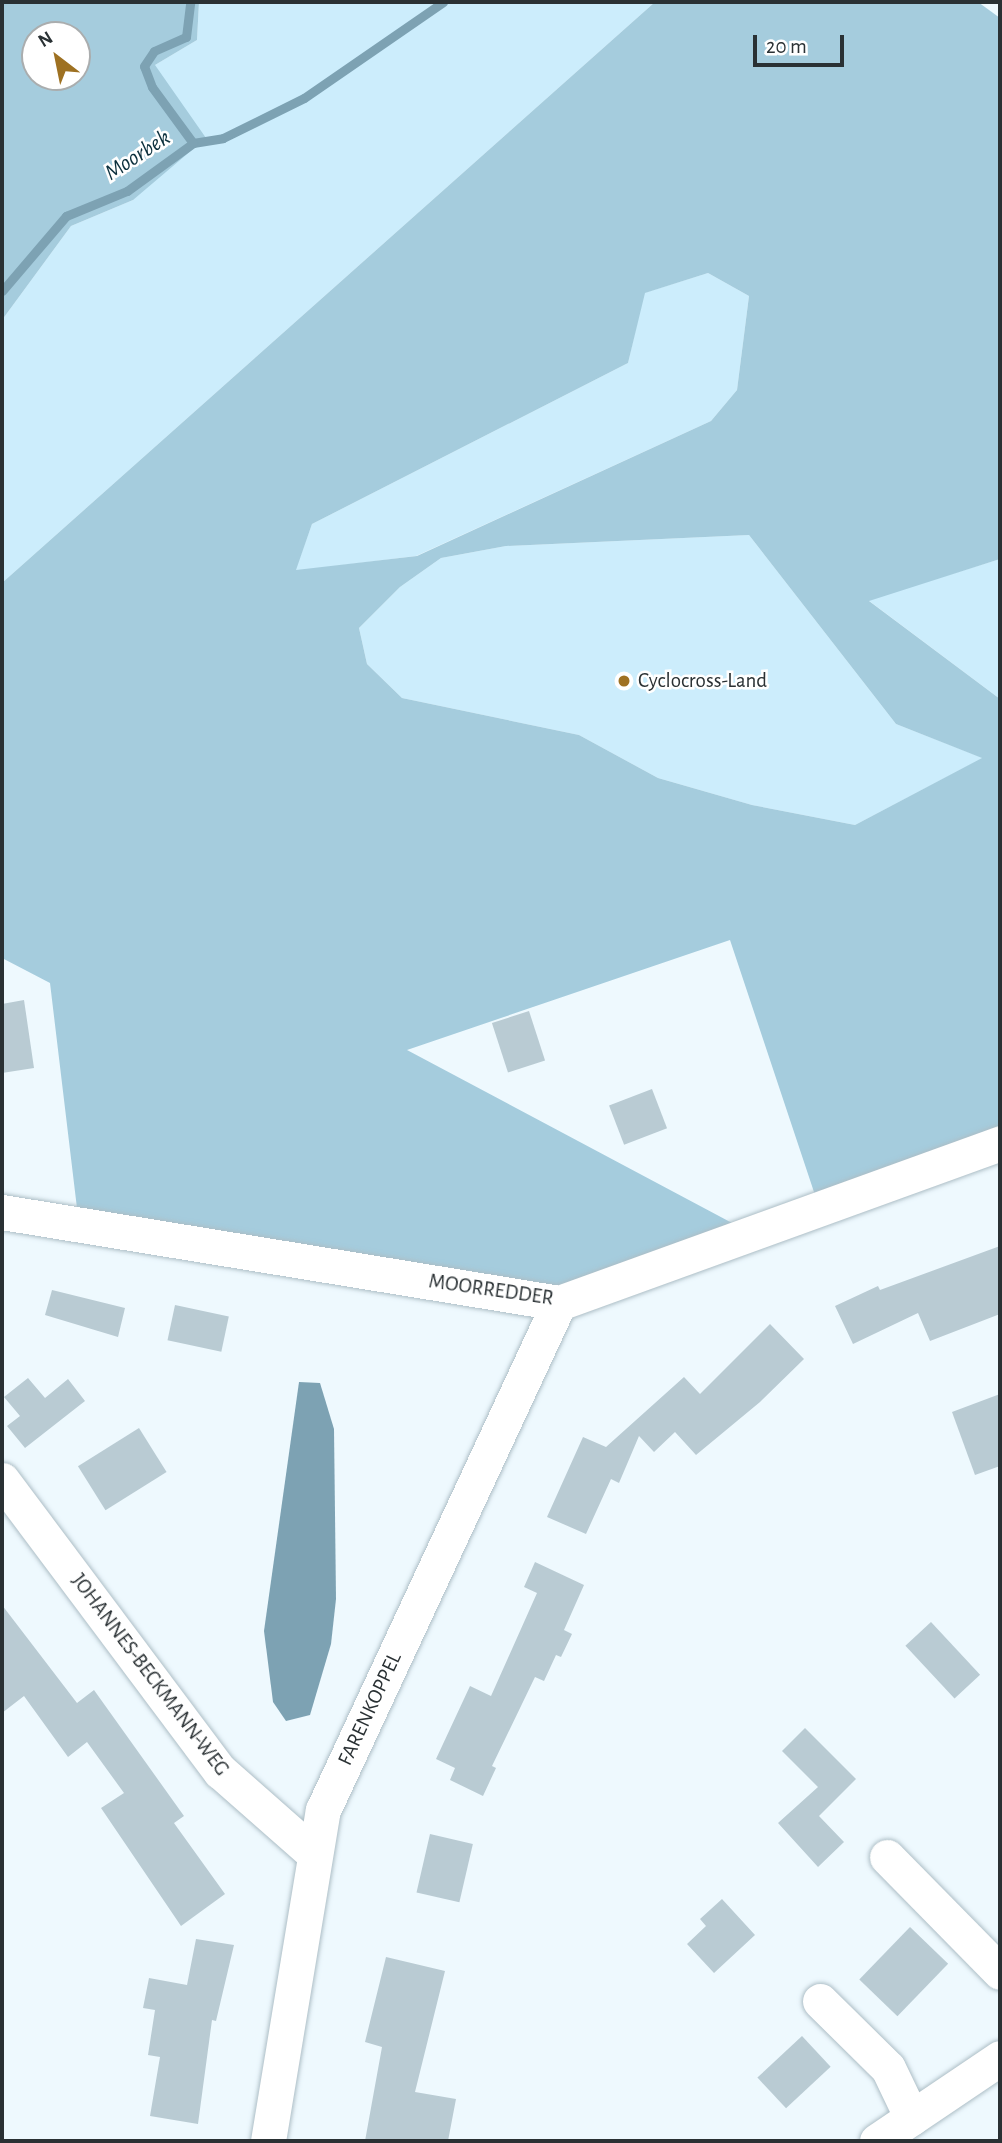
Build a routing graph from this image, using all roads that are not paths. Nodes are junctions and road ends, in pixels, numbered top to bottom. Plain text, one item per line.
1 (1000, 1143) edge
2 (2, 1212) edge
3 (559, 1303) junction
4 (2, 1480) edge
5 (314, 1854) junction
6 (887, 1857) dead end
7 (1000, 1972) edge
8 (820, 2001) dead end
9 (1000, 2058) edge
10 (912, 2118) junction
11 (268, 2141) edge
12 (877, 2141) edge

1 - 3 street, MOORREDDER
2 - 3 street, MOORREDDER
3 - 5 street, FARENKOPPEL
4 - 5 street, JOHANNES-BECKMANN-WEG
5 - 11 street, FARENKOPPEL
6 - 7 street
8 - 10 street
9 - 10 street
10 - 12 street

